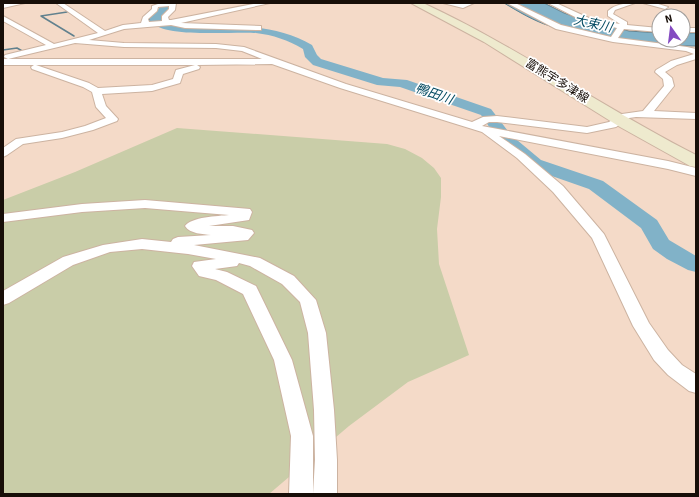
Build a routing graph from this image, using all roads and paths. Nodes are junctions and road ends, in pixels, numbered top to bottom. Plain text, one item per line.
1 (22, 3) edge
2 (59, 3) edge
3 (173, 3) edge
4 (267, 3) edge
5 (446, 3) edge
6 (471, 3) edge
7 (510, 3) edge
8 (551, 3) edge
9 (632, 3) edge
10 (646, 3) edge
11 (422, 4) edge
12 (3, 6) edge
13 (665, 7) dead end
14 (3, 18) edge
15 (168, 23) junction
16 (145, 25) junction
17 (258, 28) dead end
18 (621, 28) junction
19 (651, 30) edge
20 (234, 32) dead end
21 (104, 34) junction
22 (613, 40) junction
23 (76, 41) junction
24 (651, 44) edge
25 (53, 46) junction
26 (673, 48) edge
27 (696, 52) edge
28 (696, 56) edge
29 (3, 58) edge
30 (3, 62) edge
31 (275, 62) junction
32 (22, 63) junction
33 (209, 63) junction
34 (96, 91) junction
35 (647, 113) junction
36 (696, 116) edge
37 (620, 121) junction
38 (487, 125) junction
39 (3, 153) edge
40 (696, 162) edge
41 (696, 172) edge
42 (3, 218) edge
43 (142, 244) junction
44 (249, 260) junction
45 (3, 299) edge
46 (696, 385) edge
47 (301, 494) edge
48 (325, 494) edge

1 - 12 street
2 - 21 street
3 - 15 street
3 - 16 street
4 - 15 street
5 - 6 street
7 - 22 street
8 - 18 street
9 - 18 street
10 - 13 street
11 - 37 main road, 富熊宇多津線
14 - 25 street
15 - 16 street
15 - 17 street
16 - 20 street
16 - 21 street
18 - 19 street
18 - 22 street
21 - 23 street
22 - 24 street
23 - 25 street
23 - 31 street
25 - 29 street
26 - 27 street
28 - 35 street
30 - 32 street
31 - 33 street
31 - 38 street
32 - 33 street
32 - 34 street
33 - 34 street
34 - 39 street
35 - 36 street
35 - 37 street
37 - 38 street
37 - 40 main road, 富熊宇多津線
38 - 41 street
38 - 46 street
42 - 43 street
43 - 44 street
43 - 45 street
44 - 47 street
44 - 48 street

